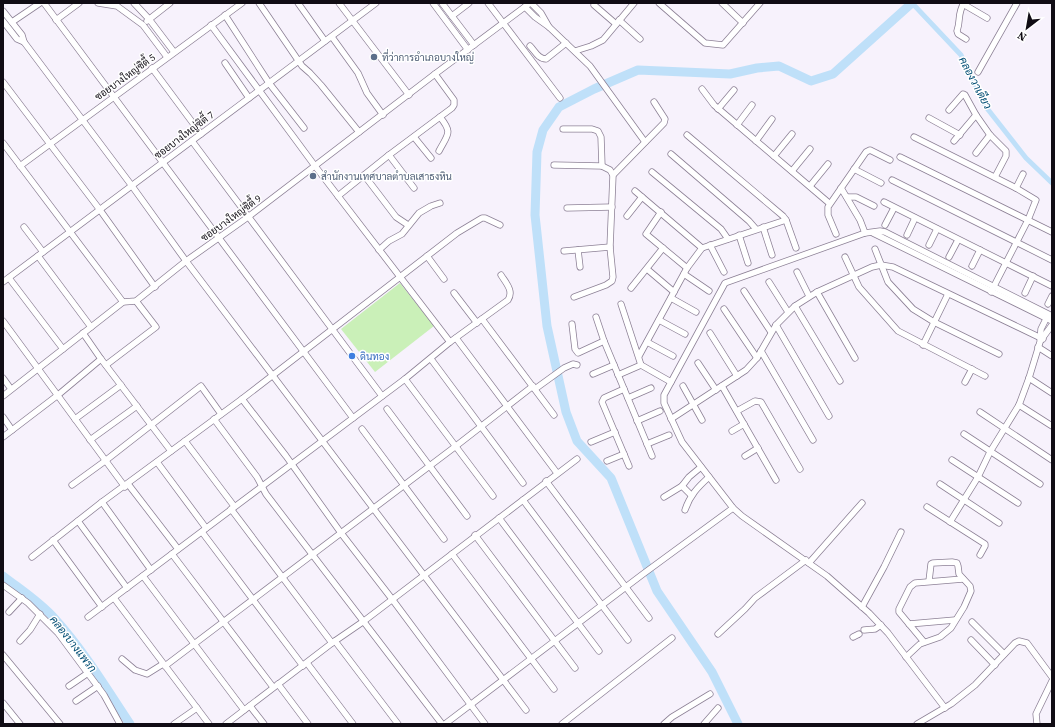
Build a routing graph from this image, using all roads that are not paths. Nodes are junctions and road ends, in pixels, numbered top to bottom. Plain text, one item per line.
1 (40, 3) edge
2 (44, 3) edge
3 (79, 3) edge
4 (98, 3) edge
5 (134, 3) edge
6 (170, 3) edge
7 (259, 3) edge
8 (298, 3) edge
9 (339, 3) edge
10 (376, 3) edge
11 (433, 3) edge
12 (442, 3) edge
13 (469, 3) edge
14 (488, 3) edge
15 (634, 3) edge
16 (658, 3) edge
17 (722, 3) edge
18 (760, 3) edge
19 (1017, 3) edge
20 (237, 4) edge
21 (529, 4) edge
22 (963, 4) edge
23 (118, 5) edge
24 (594, 5) dead end
25 (3, 11) edge
26 (225, 15) junction
27 (452, 16) junction
28 (987, 18) dead end
29 (149, 19) junction
30 (56, 20) junction
31 (352, 21) junction
32 (618, 22) junction
33 (743, 22) junction
34 (503, 23) junction
35 (6, 24) edge
36 (142, 25) junction
37 (211, 25) junction
38 (332, 36) junction
39 (640, 39) dead end
40 (966, 39) dead end
41 (325, 41) junction
42 (566, 43) junction
43 (474, 46) junction
44 (530, 46) dead end
45 (468, 50) junction
46 (575, 51) junction
47 (174, 52) junction
48 (167, 57) junction
49 (299, 61) junction
50 (224, 63) dead end
51 (152, 68) junction
52 (978, 72) dead end
53 (435, 74) junction
54 (3, 82) edge
55 (269, 83) junction
56 (702, 89) dead end
57 (260, 90) junction
58 (734, 90) dead end
59 (409, 95) junction
60 (114, 96) junction
61 (249, 98) junction
62 (560, 98) dead end
63 (654, 102) dead end
64 (752, 105) dead end
65 (718, 109) junction
66 (949, 110) dead end
67 (383, 114) junction
68 (976, 115) junction
69 (440, 117) junction
70 (929, 118) dead end
71 (772, 119) dead end
72 (83, 120) junction
73 (737, 124) junction
74 (304, 128) dead end
75 (563, 129) dead end
76 (359, 132) junction
77 (201, 134) junction
78 (792, 134) dead end
79 (687, 135) dead end
80 (960, 135) junction
81 (990, 135) junction
82 (414, 137) junction
83 (914, 137) dead end
84 (756, 140) junction
85 (192, 141) junction
86 (954, 141) dead end
87 (644, 142) junction
88 (3, 143) edge
89 (51, 143) junction
90 (810, 149) dead end
91 (439, 151) dead end
92 (976, 153) dead end
93 (671, 154) dead end
94 (389, 155) junction
95 (774, 156) junction
96 (900, 157) dead end
97 (431, 158) dead end
98 (890, 160) dead end
99 (163, 162) junction
100 (828, 164) dead end
101 (554, 165) dead end
102 (20, 166) junction
103 (315, 166) junction
104 (602, 166) junction
105 (854, 169) junction
106 (792, 171) junction
107 (652, 172) dead end
108 (364, 174) junction
109 (1023, 174) dead end
110 (614, 175) junction
111 (995, 177) junction
112 (892, 180) dead end
113 (882, 183) dead end
114 (132, 186) junction
115 (810, 186) junction
116 (414, 188) dead end
117 (841, 188) junction
118 (1016, 188) junction
119 (635, 191) dead end
120 (338, 196) junction
121 (642, 197) junction
122 (847, 197) junction
123 (884, 202) dead end
124 (440, 203) dead end
125 (829, 203) junction
126 (874, 206) dead end
127 (567, 208) dead end
128 (612, 208) junction
129 (894, 208) junction
130 (100, 210) junction
131 (661, 212) junction
132 (627, 216) dead end
133 (248, 217) junction
134 (915, 218) junction
135 (786, 220) junction
136 (1028, 220) junction
137 (408, 225) junction
138 (886, 225) dead end
139 (500, 226) dead end
140 (24, 227) dead end
141 (763, 227) junction
142 (756, 229) junction
143 (937, 229) junction
144 (70, 232) junction
145 (1052, 232) edge
146 (865, 233) junction
147 (836, 234) dead end
148 (739, 235) junction
149 (907, 235) dead end
150 (218, 238) junction
151 (728, 239) junction
152 (958, 240) junction
153 (1017, 242) junction
154 (710, 245) junction
155 (929, 245) dead end
156 (610, 247) junction
157 (663, 248) junction
158 (702, 248) junction
159 (796, 248) dead end
160 (875, 249) dead end
161 (379, 250) junction
162 (578, 250) junction
163 (980, 250) junction
164 (564, 251) dead end
165 (40, 254) junction
166 (772, 255) dead end
167 (427, 256) junction
168 (845, 257) dead end
169 (949, 257) dead end
170 (1052, 260) edge
171 (186, 261) junction
172 (748, 263) dead end
173 (1006, 263) junction
174 (881, 265) junction
175 (972, 266) dead end
176 (580, 267) dead end
177 (647, 269) junction
178 (686, 271) junction
179 (724, 272) dead end
180 (797, 272) dead end
181 (853, 275) junction
182 (501, 276) dead end
183 (1033, 276) junction
184 (400, 277) junction
185 (9, 278) junction
186 (444, 279) dead end
187 (3, 282) edge
188 (769, 282) dead end
189 (1052, 286) edge
190 (155, 287) junction
191 (632, 288) dead end
192 (993, 290) junction
193 (709, 291) dead end
194 (744, 291) dead end
195 (674, 292) junction
196 (817, 292) junction
197 (454, 293) dead end
198 (1025, 293) dead end
199 (948, 294) junction
200 (574, 296) dead end
201 (809, 296) junction
202 (1052, 296) edge
203 (671, 298) junction
204 (136, 301) junction
205 (123, 302) junction
206 (621, 304) dead end
207 (1048, 304) dead end
208 (795, 306) junction
209 (724, 309) dead end
210 (696, 312) dead end
211 (788, 312) junction
212 (596, 316) dead end
213 (659, 320) junction
214 (1051, 320) edge
215 (3, 321) edge
216 (479, 321) junction
217 (934, 322) junction
218 (572, 324) dead end
219 (776, 325) junction
220 (91, 327) junction
221 (332, 329) junction
222 (771, 332) junction
223 (83, 333) junction
224 (710, 333) dead end
225 (685, 334) dead end
226 (456, 338) junction
227 (604, 341) junction
228 (1040, 341) junction
229 (450, 342) junction
230 (647, 342) junction
231 (923, 345) junction
232 (63, 348) junction
233 (303, 351) junction
234 (761, 351) junction
235 (999, 354) dead end
236 (639, 356) junction
237 (673, 356) dead end
238 (1052, 356) edge
239 (757, 358) junction
240 (855, 358) dead end
241 (101, 359) junction
242 (431, 359) junction
243 (698, 363) dead end
244 (577, 365) dead end
245 (614, 365) junction
246 (641, 365) junction
247 (106, 366) junction
248 (39, 368) junction
249 (972, 369) junction
250 (593, 374) dead end
251 (273, 375) junction
252 (618, 375) junction
253 (737, 376) junction
254 (985, 376) dead end
255 (3, 378) edge
256 (405, 378) junction
257 (1029, 378) junction
258 (840, 381) dead end
259 (671, 382) junction
260 (966, 382) dead end
261 (121, 385) junction
262 (683, 386) dead end
263 (722, 386) junction
264 (534, 388) junction
265 (651, 388) dead end
266 (11, 389) junction
267 (624, 389) junction
268 (716, 390) junction
269 (1052, 393) edge
270 (58, 395) junction
271 (3, 396) edge
272 (382, 396) junction
273 (628, 398) junction
274 (242, 399) junction
275 (693, 405) junction
276 (1019, 405) junction
277 (137, 406) junction
278 (508, 406) junction
279 (387, 409) dead end
280 (660, 411) dead end
281 (737, 411) junction
282 (980, 412) dead end
283 (222, 414) junction
284 (554, 415) dead end
285 (829, 416) dead end
286 (3, 417) edge
287 (353, 418) junction
288 (75, 419) junction
289 (214, 419) junction
290 (671, 419) junction
291 (702, 420) dead end
292 (637, 421) junction
293 (151, 424) junction
294 (744, 424) junction
295 (482, 426) junction
296 (1052, 426) edge
297 (1004, 428) junction
298 (362, 429) dead end
299 (12, 430) junction
300 (732, 431) dead end
301 (615, 432) junction
302 (964, 434) dead end
303 (669, 435) dead end
304 (3, 437) edge
305 (90, 440) junction
306 (813, 440) dead end
307 (184, 441) junction
308 (322, 441) junction
309 (591, 442) dead end
310 (647, 444) junction
311 (456, 446) junction
312 (758, 448) junction
313 (171, 451) junction
314 (990, 452) junction
315 (624, 454) junction
316 (652, 456) dead end
317 (745, 456) dead end
318 (577, 459) dead end
319 (952, 460) dead end
320 (1052, 460) edge
321 (105, 461) junction
322 (607, 461) dead end
323 (157, 462) junction
324 (291, 464) junction
325 (430, 466) junction
326 (629, 466) dead end
327 (701, 467) junction
328 (800, 469) dead end
329 (557, 473) junction
330 (709, 477) junction
331 (978, 477) junction
332 (776, 480) dead end
333 (546, 481) junction
334 (523, 483) dead end
335 (940, 484) dead end
336 (1040, 484) dead end
337 (72, 485) dead end
338 (127, 485) junction
339 (404, 485) junction
340 (261, 486) junction
341 (682, 486) junction
342 (692, 495) junction
343 (493, 496) dead end
344 (664, 498) dead end
345 (523, 500) junction
346 (964, 500) junction
347 (102, 502) junction
348 (862, 503) dead end
349 (1018, 503) dead end
350 (927, 507) dead end
351 (233, 508) junction
352 (733, 508) junction
353 (372, 509) junction
354 (685, 510) dead end
355 (467, 516) dead end
356 (499, 518) junction
357 (78, 522) junction
358 (950, 522) junction
359 (999, 523) dead end
360 (204, 530) junction
361 (901, 532) dead end
362 (341, 533) junction
363 (475, 536) junction
364 (444, 539) dead end
365 (53, 540) junction
366 (178, 549) junction
367 (172, 554) junction
368 (312, 554) junction
369 (452, 554) junction
370 (980, 555) dead end
371 (32, 557) dead end
372 (807, 562) junction
373 (151, 570) junction
374 (143, 576) junction
375 (423, 576) junction
376 (282, 577) junction
377 (962, 579) junction
378 (929, 581) junction
379 (3, 586) edge
380 (126, 588) junction
381 (626, 588) junction
382 (22, 598) junction
383 (114, 598) junction
384 (252, 599) junction
385 (392, 599) junction
386 (602, 605) junction
387 (102, 607) junction
388 (862, 607) junction
389 (10, 612) dead end
390 (40, 614) junction
391 (88, 617) dead end
392 (649, 618) dead end
393 (955, 620) junction
394 (223, 621) junction
395 (364, 621) junction
396 (972, 622) dead end
397 (579, 623) junction
398 (908, 624) junction
399 (881, 625) junction
400 (718, 634) dead end
401 (853, 637) dead end
402 (672, 638) dead end
403 (628, 640) dead end
404 (971, 640) dead end
405 (20, 641) dead end
406 (334, 642) junction
407 (555, 642) junction
408 (924, 642) junction
409 (194, 644) junction
410 (599, 652) dead end
411 (1004, 654) junction
412 (3, 655) edge
413 (906, 657) junction
414 (532, 658) junction
415 (122, 659) dead end
416 (164, 665) junction
417 (305, 665) junction
418 (995, 665) junction
419 (575, 668) dead end
420 (88, 672) junction
421 (1052, 678) edge
422 (503, 680) junction
423 (1052, 681) edge
424 (69, 686) dead end
425 (98, 686) junction
426 (276, 686) junction
427 (554, 689) dead end
428 (710, 694) dead end
429 (76, 701) dead end
430 (3, 703) edge
431 (472, 704) junction
432 (250, 706) junction
433 (197, 708) junction
434 (718, 708) dead end
435 (945, 708) junction
436 (244, 710) junction
437 (526, 710) dead end
438 (20, 724) edge
439 (60, 724) edge
440 (120, 724) edge
441 (174, 724) edge
442 (209, 724) edge
443 (226, 724) edge
444 (264, 724) edge
445 (308, 724) edge
446 (353, 724) edge
447 (398, 724) edge
448 (442, 724) edge
449 (445, 724) edge
450 (485, 724) edge
451 (562, 724) edge
452 (664, 724) edge
453 (704, 724) edge
454 (917, 724) edge
455 (1037, 724) edge

1 - 35 street
2 - 30 street
3 - 30 street
4 - 23 street
5 - 29 street
6 - 29 street
7 - 49 street
8 - 41 street
9 - 31 street
10 - 31 street, ซอยบางใหญ่ซิตี้ 7
11 - 45 street
12 - 27 street
13 - 27 street
14 - 34 street
15 - 32 street
16 - 33 street
17 - 33 street
18 - 33 street
19 - 52 street
20 - 26 street, ซอยบางใหญ่ซิตี้ 5
21 - 34 street, ซอยบางใหญ่ซิตี้ 9
21 - 42 street
22 - 28 street
22 - 40 street
23 - 36 street
24 - 32 street
25 - 35 street
26 - 37 street, ซอยบางใหญ่ซิตี้ 5
26 - 55 street
27 - 43 street
29 - 36 street
29 - 47 street
30 - 60 street
31 - 38 street, ซอยบางใหญ่ซิตี้ 7
31 - 59 street
32 - 39 street
32 - 46 street
34 - 43 street, ซอยบางใหญ่ซิตี้ 9
34 - 62 street
35 - 72 street
36 - 48 street
37 - 47 street, ซอยบางใหญ่ซิตี้ 5
37 - 57 street
38 - 41 street, ซอยบางใหญ่ซิตี้ 7
38 - 67 street
41 - 49 street, ซอยบางใหญ่ซิตี้ 7
42 - 44 street
42 - 46 street
43 - 45 street, ซอยบางใหญ่ซิตี้ 9
45 - 53 street, ซอยบางใหญ่ซิตี้ 9
46 - 87 street
47 - 48 street, ซอยบางใหญ่ซิตี้ 5
48 - 51 street, ซอยบางใหญ่ซิตี้ 5
49 - 55 street, ซอยบางใหญ่ซิตี้ 7
49 - 76 street
50 - 61 street
51 - 60 street, ซอยบางใหญ่ซิตี้ 5
51 - 77 street
53 - 59 street, ซอยบางใหญ่ซิตี้ 9
53 - 69 street
54 - 89 street
55 - 57 street, ซอยบางใหญ่ซิตี้ 7
55 - 74 street
56 - 65 street
57 - 61 street, ซอยบางใหญ่ซิตี้ 7
57 - 103 street
58 - 65 street
59 - 67 street, ซอยบางใหญ่ซิตี้ 9
60 - 72 street, ซอยบางใหญ่ซิตี้ 5
60 - 99 street
61 - 77 street, ซอยบางใหญ่ซิตี้ 7
63 - 87 street
64 - 73 street
65 - 73 street
66 - 68 street
67 - 76 street, ซอยบางใหญ่ซิตี้ 9
68 - 80 street
68 - 81 street
69 - 82 street
69 - 91 street
70 - 80 street
71 - 84 street
72 - 89 street, ซอยบางใหญ่ซิตี้ 5
72 - 114 street
73 - 84 street
75 - 104 street
76 - 103 street, ซอยบางใหญ่ซิตี้ 9
77 - 85 street, ซอยบางใหญ่ซิตี้ 7
78 - 95 street
79 - 135 street
80 - 86 street
81 - 92 street
81 - 111 street
82 - 94 street
82 - 97 street
83 - 111 street
84 - 95 street
85 - 99 street, ซอยบางใหญ่ซิตี้ 7
85 - 133 street
87 - 110 street
88 - 102 street
89 - 102 street, ซอยบางใหญ่ซิตี้ 5
89 - 130 street
90 - 106 street
93 - 142 street
94 - 108 street
94 - 116 street
95 - 106 street
96 - 136 street
98 - 105 street
99 - 114 street, ซอยบางใหญ่ซิตี้ 7
99 - 150 street
100 - 115 street
101 - 104 street
102 - 144 street
103 - 120 street
103 - 133 street, ซอยบางใหญ่ซิตี้ 9
104 - 110 street
105 - 113 street
105 - 117 street
106 - 115 street
107 - 151 street
108 - 120 street
108 - 137 street
109 - 118 street
110 - 128 street
111 - 118 street
112 - 153 street
114 - 130 street, ซอยบางใหญ่ซิตี้ 7
114 - 171 street
115 - 125 street
117 - 122 street
117 - 125 street
118 - 136 street
119 - 121 street
120 - 161 street
121 - 131 street
121 - 132 street
122 - 126 street
122 - 146 street
123 - 129 street
124 - 137 street
125 - 147 street
127 - 128 street
128 - 156 street
129 - 134 street
129 - 138 street
130 - 144 street, ซอยบางใหญ่ซิตี้ 7
130 - 190 street
131 - 157 street
131 - 158 street
133 - 150 street, ซอยบางใหญ่ซิตี้ 9
133 - 221 street
134 - 143 street
134 - 149 street
135 - 141 street
135 - 159 street
136 - 145 street
136 - 153 street
137 - 161 street
139 - 167 street
140 - 165 street
141 - 142 street
141 - 166 street
142 - 148 street
143 - 152 street
143 - 155 street
144 - 165 street, ซอยบางใหญ่ซิตี้ 7
144 - 205 street
146 - 192 street
146 - 259 street
148 - 151 street
148 - 172 street
150 - 171 street, ซอยบางใหญ่ซิตี้ 9
150 - 233 street
151 - 154 street
152 - 163 street
152 - 169 street
153 - 170 street
153 - 173 street
154 - 158 street
154 - 179 street
156 - 162 street
156 - 200 street
157 - 177 street
157 - 178 street
158 - 178 street
160 - 174 street
161 - 184 street
162 - 164 street
162 - 176 street
163 - 173 street
163 - 175 street
165 - 185 street, ซอยบางใหญ่ซิตี้ 7
165 - 220 street
167 - 184 street
167 - 186 street
168 - 181 street
171 - 190 street, ซอยบางใหญ่ซิตี้ 9
171 - 251 street
173 - 183 street
173 - 192 street
174 - 181 street
174 - 199 street
174 - 217 street
177 - 191 street
177 - 195 street
178 - 193 street
178 - 195 street
180 - 201 street
181 - 196 street
181 - 231 street
182 - 216 street
183 - 189 street
183 - 198 street
184 - 221 street
184 - 229 street
185 - 187 street, ซอยบางใหญ่ซิตี้ 7
185 - 232 street
188 - 211 street
190 - 204 street, ซอยบางใหญ่ซิตี้ 9
192 - 214 street
194 - 222 street
195 - 203 street
196 - 201 street
196 - 240 street
197 - 216 street
199 - 217 street
199 - 228 street
201 - 208 street
202 - 207 street
203 - 210 street
203 - 213 street
204 - 205 street
204 - 247 street
205 - 220 street
206 - 236 street
208 - 211 street
208 - 258 street
209 - 239 street
211 - 219 street
212 - 227 street
213 - 225 street
213 - 230 street
214 - 228 street
214 - 228 street
215 - 248 street
216 - 226 street
216 - 264 street
217 - 231 street
217 - 235 street
218 - 227 street
219 - 222 street
219 - 285 street
220 - 223 street
221 - 233 street
221 - 272 street
222 - 234 street
223 - 232 street
223 - 241 street
224 - 253 street
226 - 229 street
226 - 278 street
227 - 245 street
228 - 238 street
228 - 257 street
229 - 242 street
230 - 236 street
230 - 237 street
231 - 249 street
232 - 248 street
233 - 251 street
233 - 287 street
234 - 239 street
234 - 306 street
236 - 246 street
239 - 253 street
241 - 247 street
241 - 270 street
242 - 256 street
242 - 295 street
243 - 268 street
244 - 264 street
245 - 250 street
245 - 252 street
246 - 252 street
246 - 259 street
247 - 261 street
248 - 266 street
248 - 270 street
249 - 254 street
249 - 260 street
251 - 274 street
251 - 308 street
252 - 267 street
253 - 263 street
255 - 266 street
256 - 272 street
256 - 311 street
257 - 269 street
257 - 276 street
259 - 290 street
261 - 277 street
261 - 288 street
262 - 275 street
263 - 268 street
263 - 281 street
264 - 278 street
264 - 284 street
265 - 273 street
266 - 271 street
267 - 273 street
267 - 301 street
268 - 275 street
270 - 288 street
270 - 299 street
272 - 287 street
273 - 292 street
274 - 283 street
274 - 324 street
275 - 290 street
275 - 291 street
276 - 296 street
276 - 297 street
277 - 293 street
277 - 305 street
278 - 295 street
278 - 329 street
279 - 325 street
280 - 292 street
281 - 294 street
281 - 328 street
282 - 297 street
283 - 289 street
283 - 293 street
286 - 299 street
287 - 308 street
288 - 305 street
289 - 307 street
289 - 340 street
290 - 327 street
292 - 310 street
293 - 313 street
293 - 321 street
294 - 300 street
294 - 312 street
295 - 311 street
295 - 334 street
297 - 314 street
297 - 320 street
298 - 339 street
299 - 304 street
301 - 309 street
301 - 315 street
302 - 314 street
303 - 310 street
305 - 321 street
307 - 313 street
307 - 351 street
308 - 324 street
308 - 353 street
310 - 316 street
311 - 325 street
311 - 343 street
312 - 317 street
312 - 332 street
313 - 323 street
314 - 331 street
314 - 336 street
315 - 322 street
315 - 326 street
318 - 329 street
319 - 331 street
321 - 337 street
321 - 338 street
323 - 338 street
323 - 360 street
324 - 340 street
324 - 362 street
325 - 339 street
325 - 355 street
327 - 330 street
327 - 341 street
329 - 333 street
330 - 342 street
330 - 352 street
331 - 346 street
331 - 349 street
333 - 345 street
333 - 381 street
335 - 346 street
338 - 347 street
338 - 366 street
339 - 353 street
339 - 364 street
340 - 351 street
340 - 368 street
341 - 342 street
341 - 344 street
342 - 354 street
345 - 356 street
345 - 386 street
346 - 358 street
346 - 359 street
347 - 357 street
347 - 373 street
348 - 372 street
350 - 358 street
351 - 360 street
351 - 376 street
352 - 372 street
352 - 381 street
353 - 362 street
353 - 375 street
356 - 363 street
356 - 397 street
357 - 365 street
357 - 380 street
358 - 370 street
360 - 366 street
360 - 384 street
361 - 388 street
362 - 368 street
362 - 385 street
363 - 369 street
363 - 407 street
365 - 371 street
365 - 387 street
366 - 367 street
367 - 373 street
367 - 394 street
368 - 376 street
368 - 395 street
369 - 375 street
369 - 414 street
372 - 388 street
372 - 400 street
373 - 374 street
374 - 380 street
374 - 409 street
375 - 385 street
375 - 422 street
376 - 384 street
376 - 406 street
377 - 378 street
377 - 378 street
377 - 393 street
378 - 398 street
379 - 382 street
380 - 383 street
381 - 386 street
381 - 392 street
382 - 389 street
382 - 390 street
383 - 387 street
383 - 416 street
384 - 394 street
384 - 417 street
385 - 395 street
385 - 431 street
386 - 397 street
386 - 403 street
387 - 391 street
388 - 399 street
390 - 405 street
390 - 420 street
393 - 398 street
393 - 408 street
394 - 409 street
394 - 426 street
395 - 406 street
395 - 448 street
396 - 411 street
397 - 407 street
397 - 410 street
398 - 408 street
399 - 401 street
399 - 413 street
402 - 451 street
404 - 418 street
406 - 417 street
406 - 447 street
407 - 414 street
407 - 419 street
408 - 413 street
409 - 416 street
409 - 436 street
411 - 418 street
411 - 421 street
412 - 439 street
413 - 435 street
414 - 422 street
414 - 427 street
415 - 416 street
416 - 433 street
417 - 426 street
417 - 446 street
418 - 435 street
420 - 424 street
420 - 425 street
422 - 431 street
422 - 437 street
423 - 455 street
425 - 429 street
425 - 440 street
426 - 432 street
426 - 445 street
428 - 452 street
430 - 438 street
431 - 449 street
431 - 450 street
432 - 436 street
432 - 444 street
433 - 441 street
433 - 442 street
434 - 453 street
435 - 454 street
436 - 443 street

